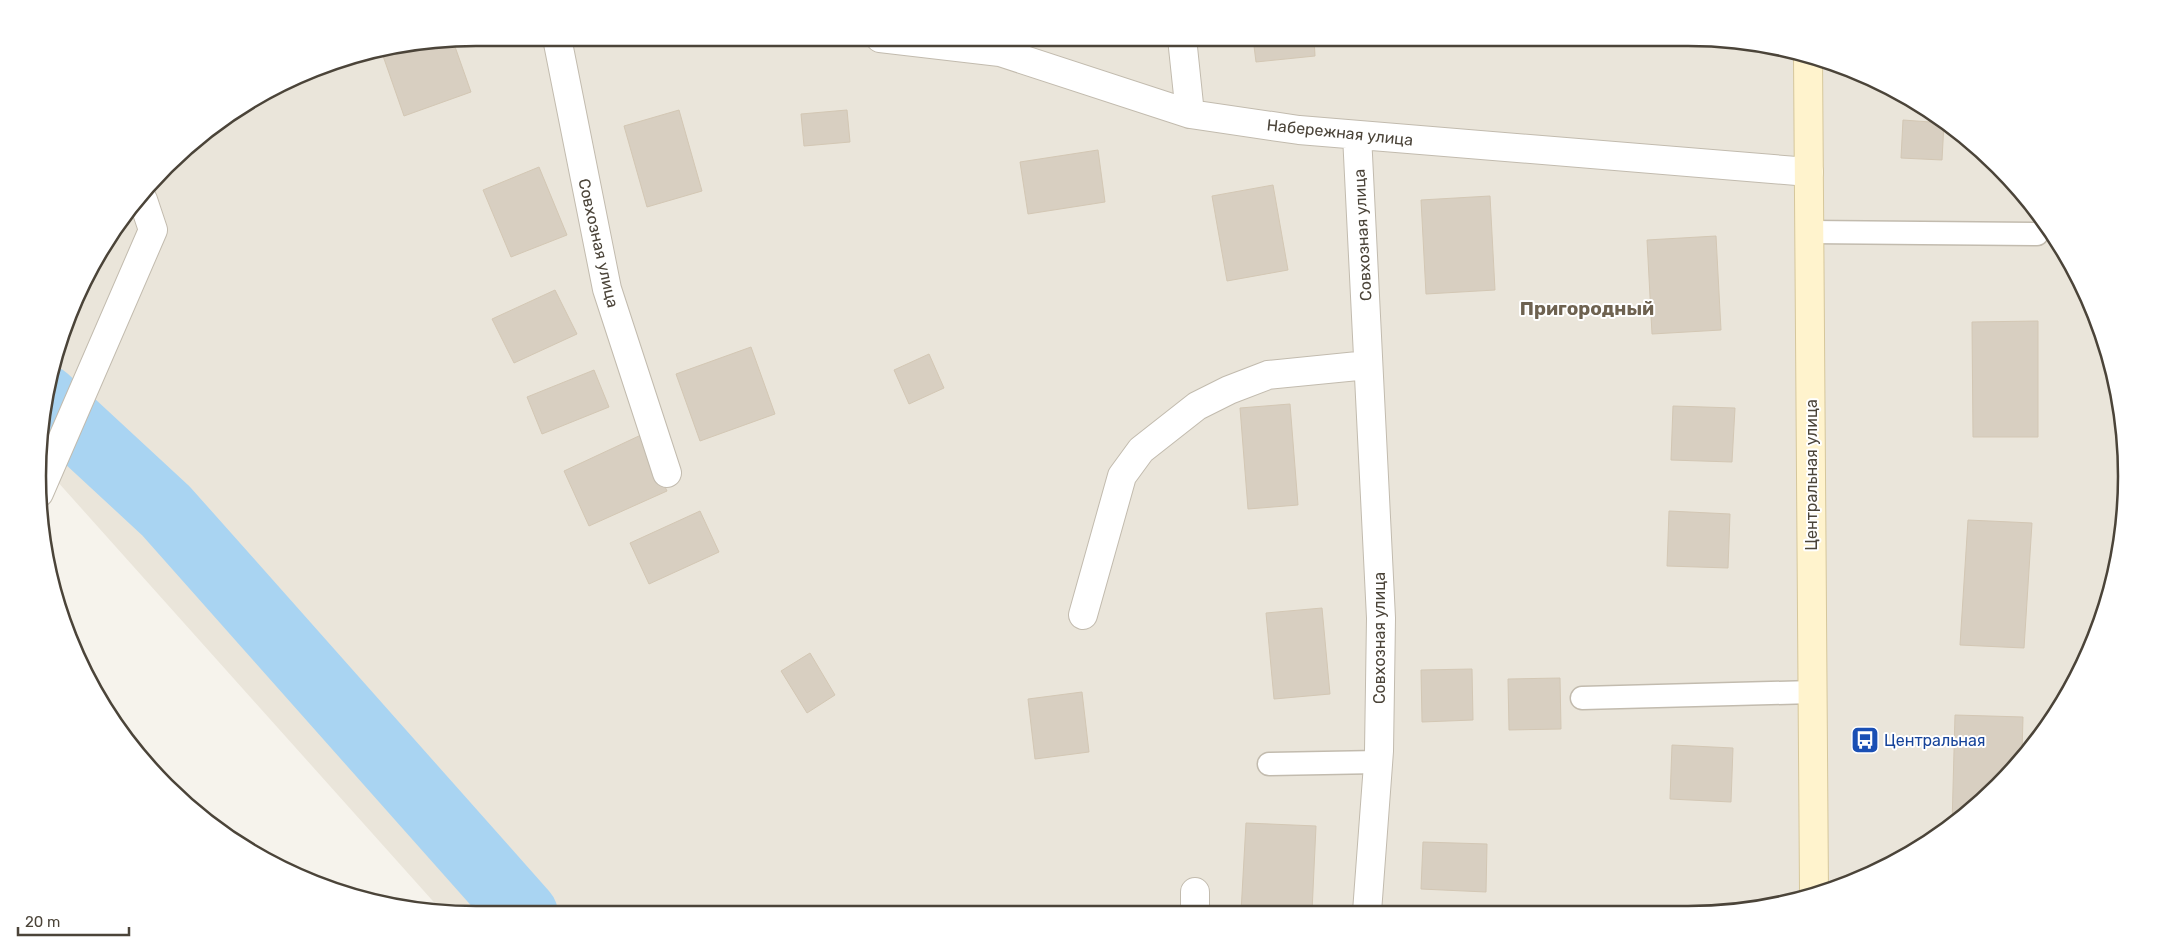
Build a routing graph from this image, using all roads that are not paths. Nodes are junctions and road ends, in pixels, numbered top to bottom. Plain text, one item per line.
1 (559, 46) edge
2 (994, 46) edge
3 (1183, 46) edge
4 (1808, 64) edge
5 (1190, 114) junction
6 (1357, 135) junction
7 (1809, 172) junction
8 (144, 203) edge
9 (1810, 232) junction
10 (2037, 234) dead end
11 (1368, 365) junction
12 (668, 473) dead end
13 (46, 477) edge
14 (1083, 616) dead end
15 (1812, 692) junction
16 (1582, 698) dead end
17 (1378, 762) junction
18 (1269, 764) dead end
19 (1814, 887) edge
20 (1367, 906) edge

1 - 12 street, Совхозная улица
2 - 5 street, Набережная улица
3 - 5 street
4 - 7 street, Центральная улица
5 - 6 street, Набережная улица
6 - 7 street, Набережная улица
6 - 11 street, Совхозная улица
7 - 9 street, Центральная улица
8 - 13 street
9 - 10 lane
9 - 15 street, Центральная улица
11 - 14 street
11 - 17 street, Совхозная улица
15 - 16 lane
15 - 19 street, Центральная улица
17 - 18 lane
17 - 20 street, Совхозная улица

